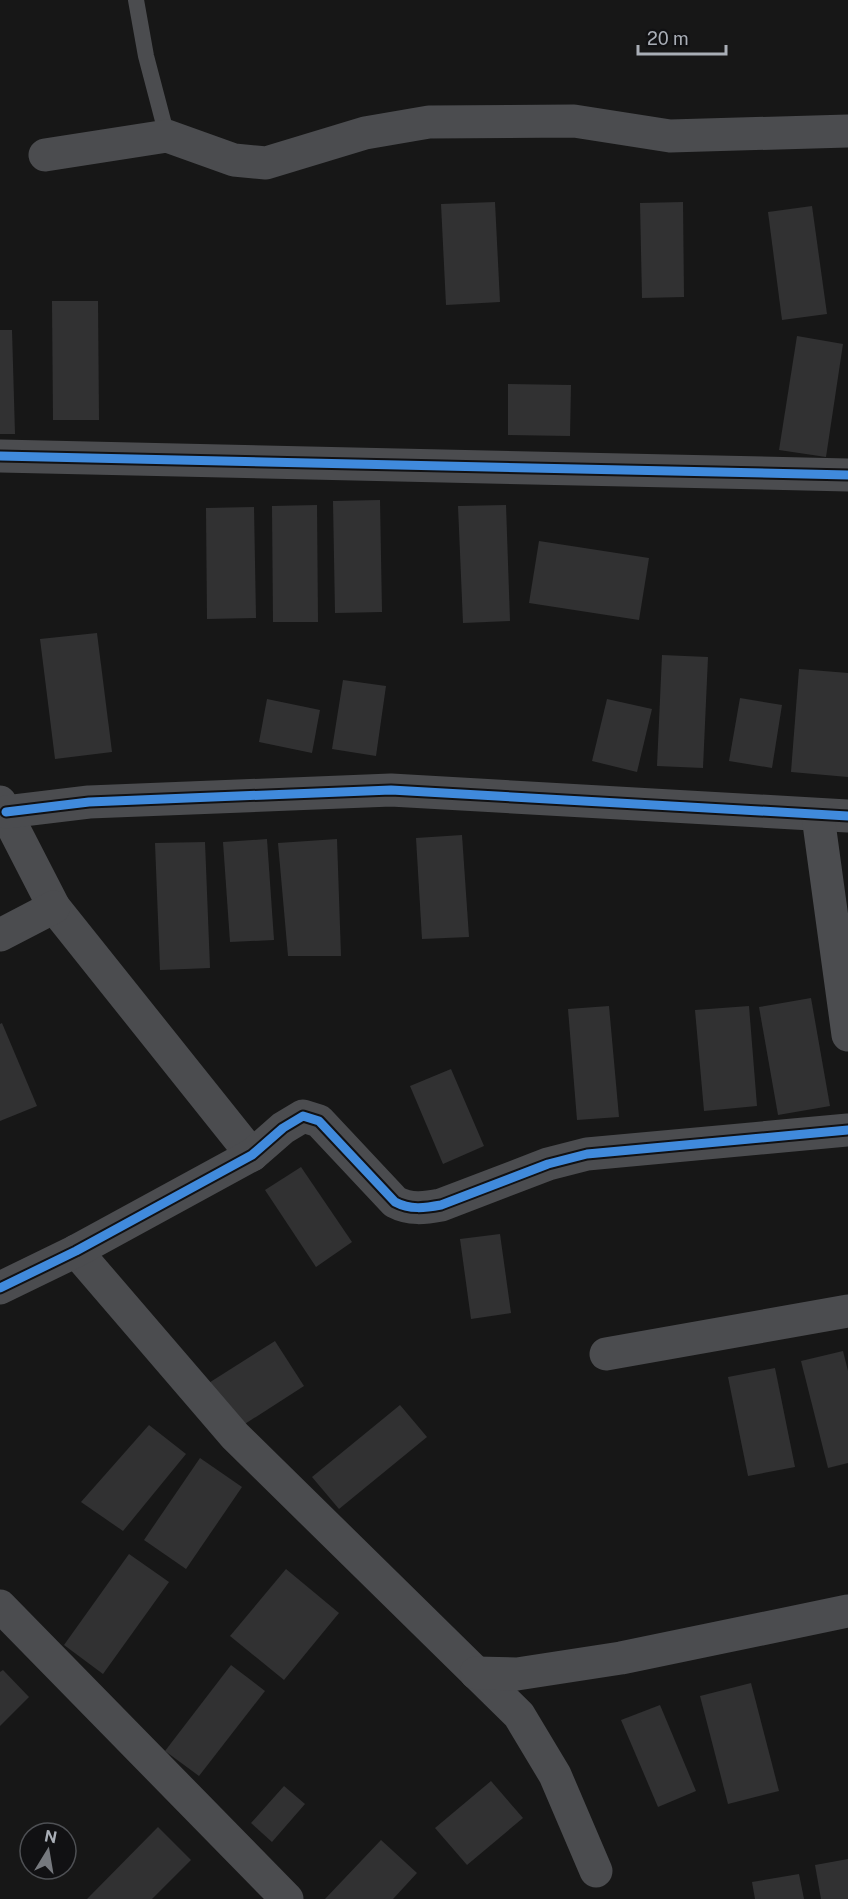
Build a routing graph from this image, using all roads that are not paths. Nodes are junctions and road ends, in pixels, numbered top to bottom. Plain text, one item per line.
1 (136, 0) edge
2 (848, 131) edge
3 (167, 136) junction
4 (45, 155) dead end
5 (0, 456) edge
6 (848, 475) edge
7 (3, 807) edge
8 (833, 816) edge
9 (54, 907) junction
10 (0, 935) edge
11 (848, 1035) edge
12 (848, 1130) edge
13 (252, 1155) junction
14 (76, 1251) junction
15 (0, 1287) edge
16 (848, 1311) edge
17 (606, 1354) dead end
18 (0, 1606) edge
19 (848, 1611) edge
20 (476, 1673) junction
21 (596, 1871) dead end
22 (287, 1899) edge

1 - 3 lane
2 - 3 street
3 - 4 street
5 - 6 street
7 - 8 street
7 - 9 street
8 - 11 street
9 - 10 street
9 - 13 street
12 - 13 street
13 - 14 street
14 - 15 street
14 - 20 street
16 - 17 street
18 - 22 street
19 - 20 street
20 - 21 street

